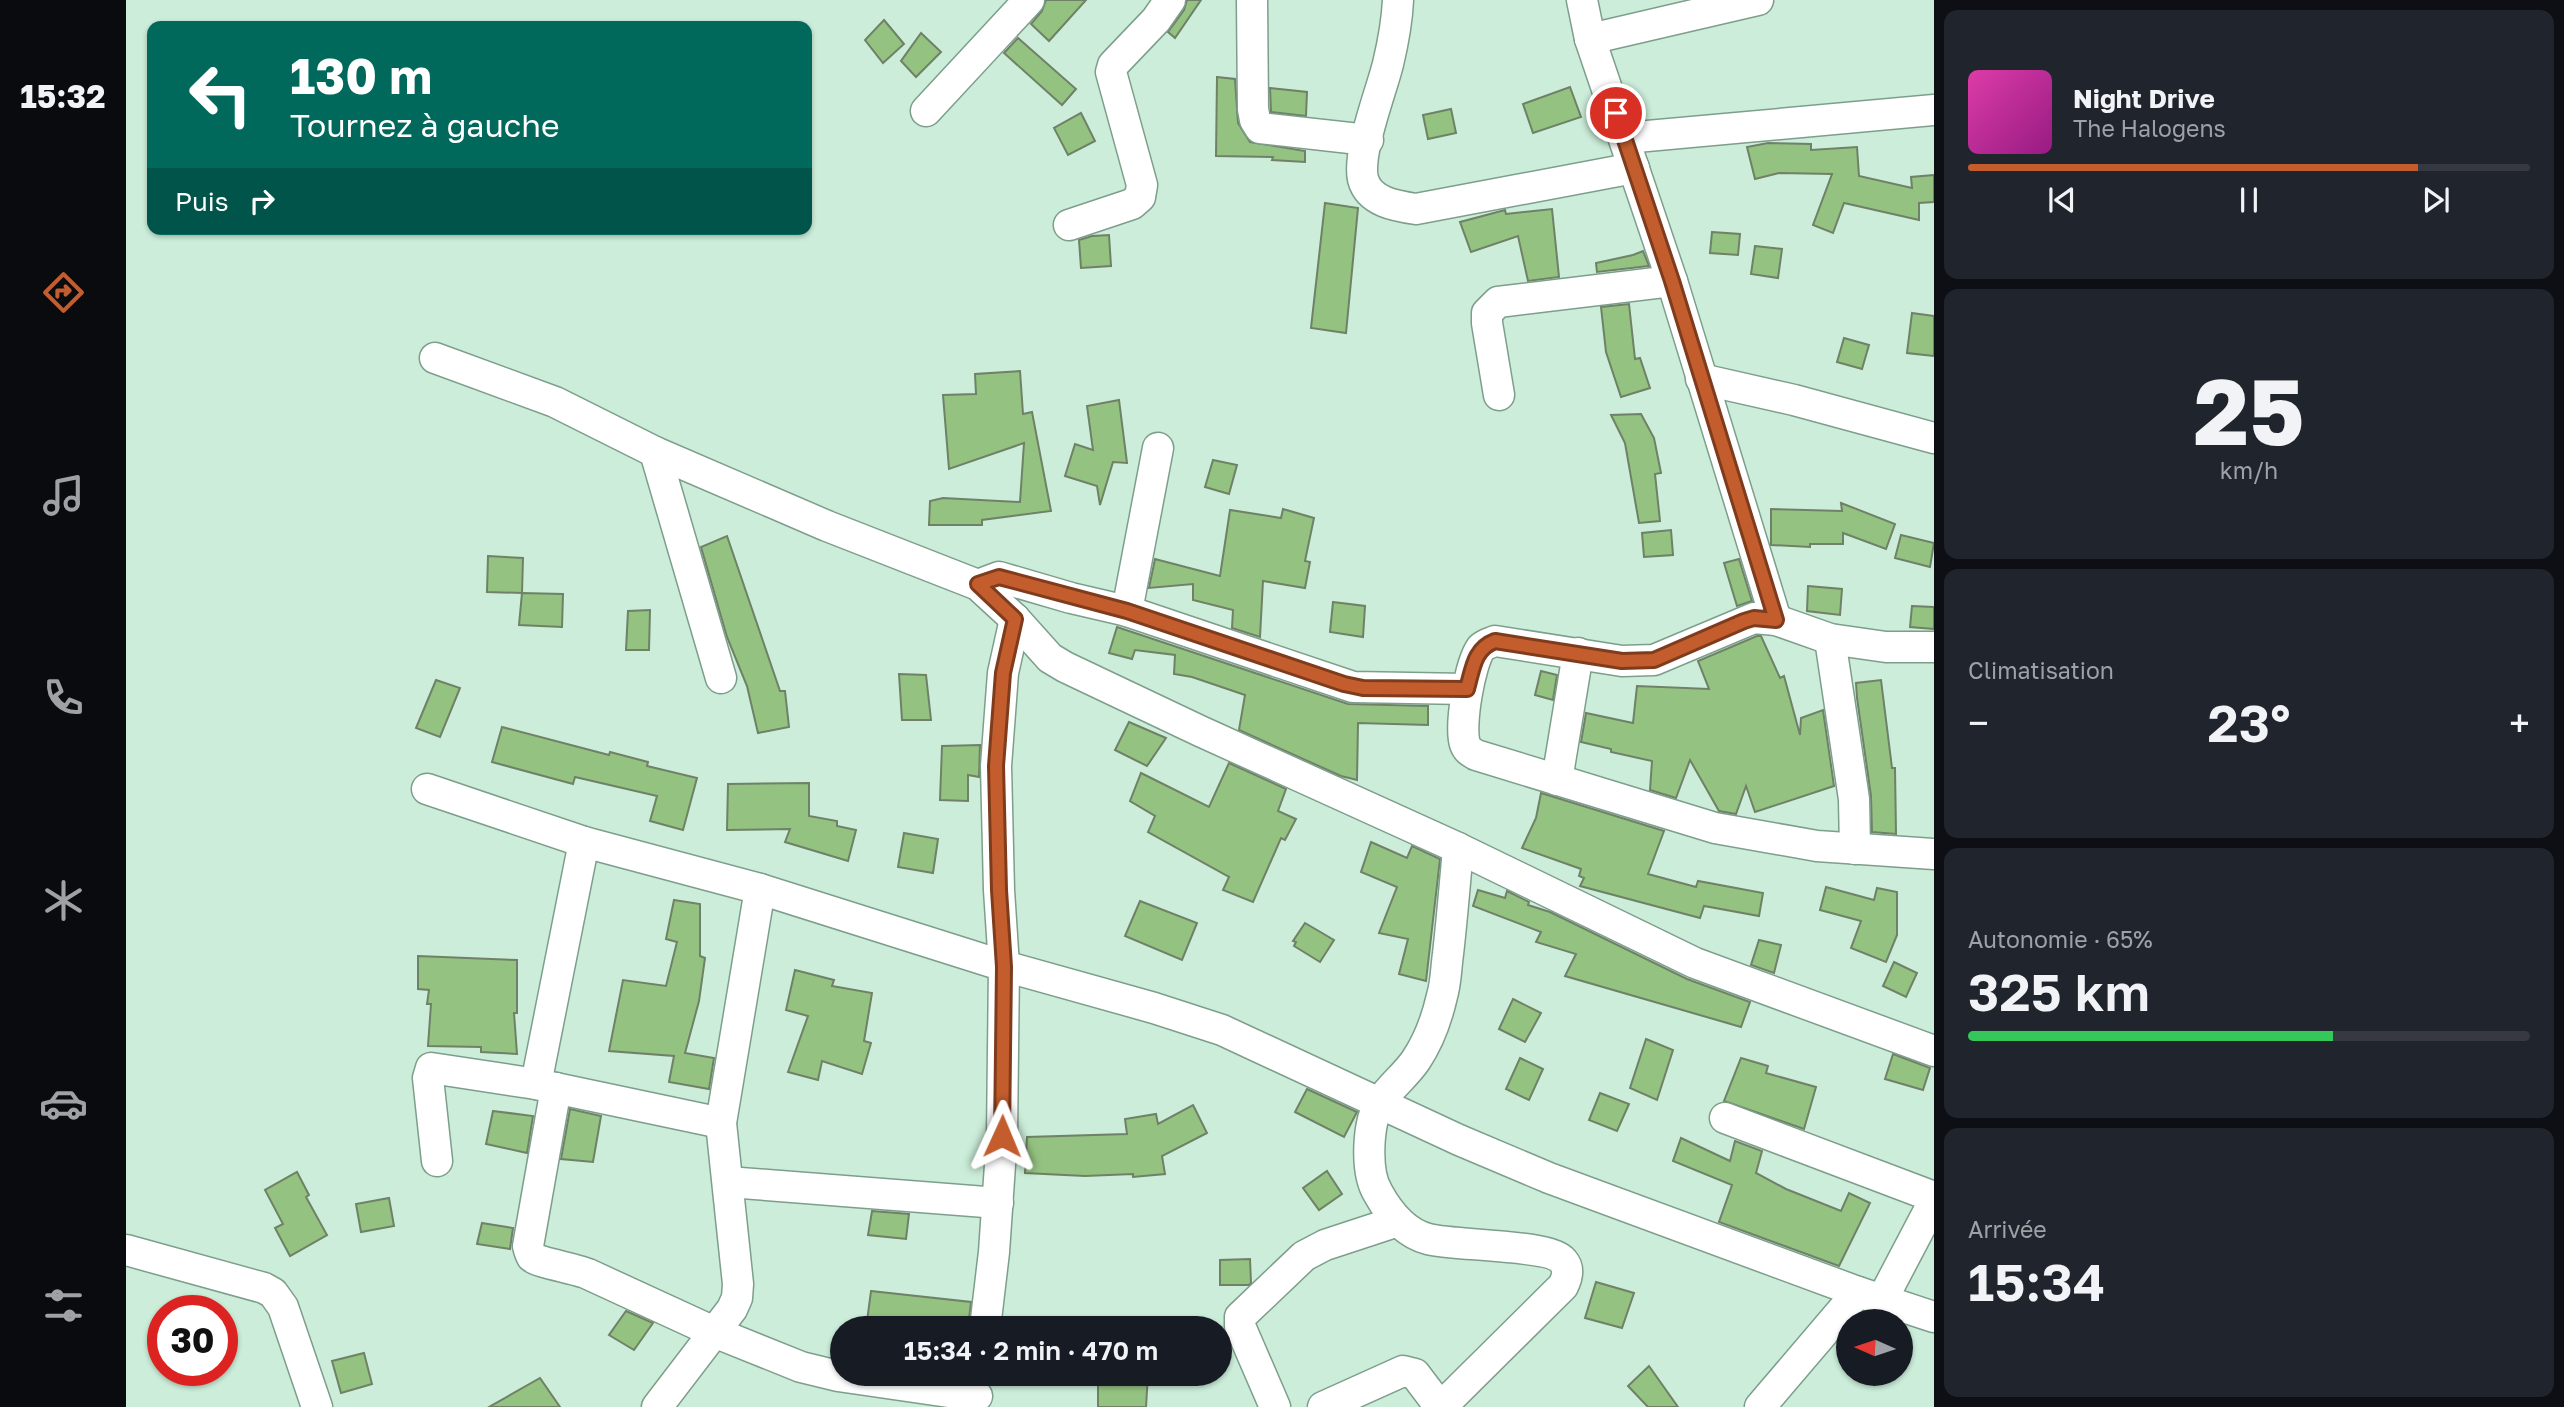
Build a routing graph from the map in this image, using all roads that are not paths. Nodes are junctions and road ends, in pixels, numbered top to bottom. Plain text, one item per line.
1 (1029, 0) edge
2 (1170, 0) edge
3 (1252, 0) edge
4 (1398, 0) edge
5 (1582, 0) edge
6 (1758, 0) edge
7 (1590, 40) junction
8 (1934, 110) edge
9 (926, 111) dead end
10 (1625, 138) junction
11 (1368, 140) junction
12 (1634, 168) junction
13 (1069, 225) dead end
14 (1672, 281) junction
15 (435, 358) dead end
16 (1701, 379) junction
17 (1499, 395) dead end
18 (1934, 438) edge
19 (1158, 448) dead end
20 (655, 452) junction
21 (978, 584) junction
22 (1127, 611) junction
23 (1015, 619) junction
24 (1776, 620) junction
25 (1830, 639) junction
26 (1934, 647) edge
27 (1578, 653) junction
28 (721, 678) dead end
29 (1467, 689) junction
30 (1557, 780) junction
31 (427, 789) dead end
32 (584, 842) junction
33 (1458, 848) junction
34 (1855, 849) junction
35 (1934, 854) edge
36 (760, 890) junction
37 (1004, 967) junction
38 (1934, 1051) edge
39 (546, 1086) junction
40 (1379, 1103) junction
41 (1725, 1118) dead end
42 (721, 1123) junction
43 (438, 1161) dead end
44 (728, 1182) junction
45 (1934, 1199) edge
46 (998, 1203) junction
47 (1398, 1221) junction
48 (126, 1250) edge
49 (1870, 1296) junction
50 (986, 1316) edge
51 (1934, 1317) edge
52 (714, 1332) junction
53 (978, 1392) edge
54 (317, 1407) edge
55 (657, 1407) edge
56 (1275, 1407) edge
57 (1322, 1407) edge
58 (1441, 1407) edge
59 (1760, 1407) edge

1 - 9 street
2 - 13 street
3 - 11 street
4 - 11 street
5 - 7 street
6 - 7 street
7 - 10 street
8 - 10 street
10 - 12 street
11 - 12 street
12 - 14 street
14 - 16 street
14 - 17 street
15 - 20 street
16 - 18 street
16 - 24 street
19 - 22 street
20 - 21 street
20 - 28 street
21 - 22 street
21 - 23 street
22 - 29 street
23 - 33 street
23 - 37 street
24 - 25 street
24 - 27 street
25 - 26 street
25 - 34 street
27 - 29 street
27 - 30 street
29 - 30 street
30 - 34 street
31 - 32 street
32 - 36 street
32 - 39 street
33 - 38 street
33 - 40 street
34 - 35 street
36 - 37 street
36 - 42 street
37 - 40 street
37 - 46 street
39 - 42 street
39 - 43 street
39 - 52 street
40 - 47 street
40 - 49 street
41 - 45 street
42 - 44 street
44 - 46 street
44 - 52 street
45 - 49 street
46 - 50 street
47 - 56 street
47 - 58 street
48 - 54 street
49 - 51 street
49 - 59 street
52 - 53 street
52 - 55 street
57 - 58 street

